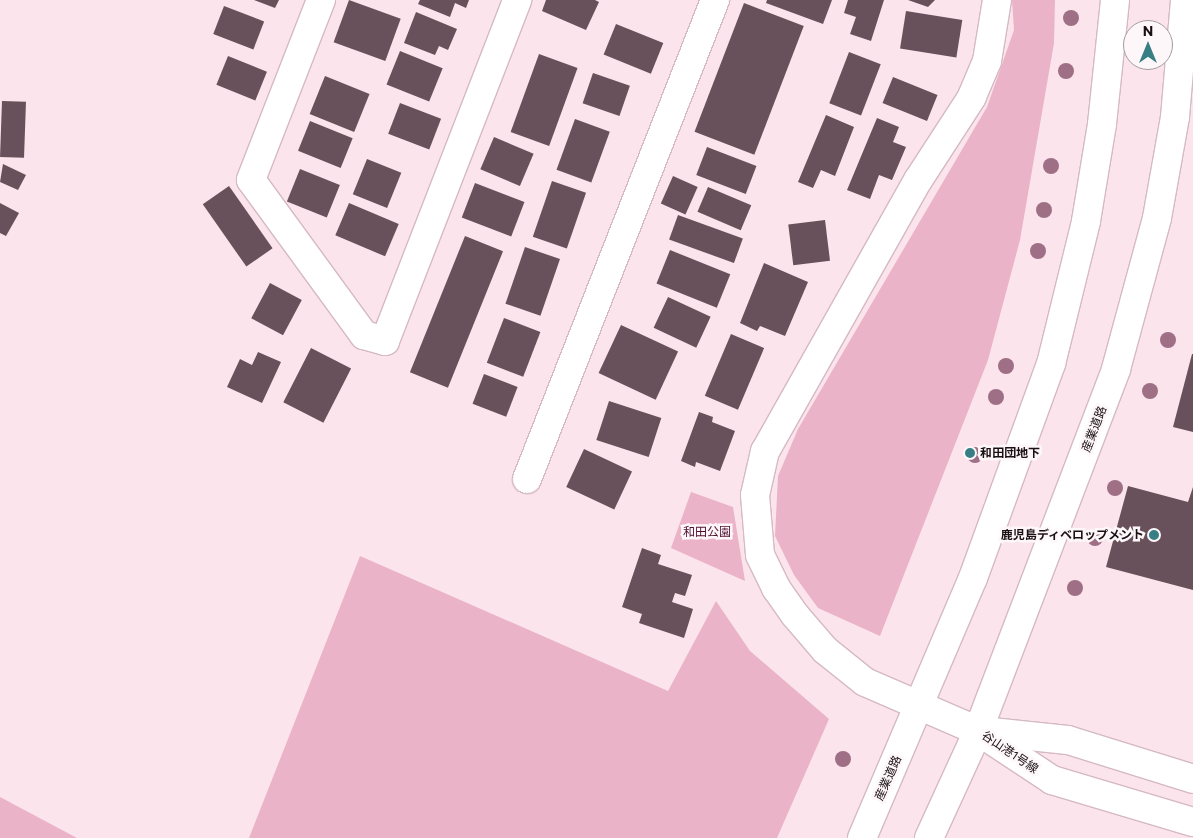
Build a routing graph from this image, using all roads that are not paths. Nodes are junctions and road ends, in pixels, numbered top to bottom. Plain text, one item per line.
1 (321, 0) edge
2 (517, 0) edge
3 (715, 0) edge
4 (997, 0) edge
5 (1115, 0) edge
6 (1185, 0) edge
7 (527, 480) dead end
8 (920, 705) junction
9 (978, 731) junction
10 (1193, 779) edge
11 (1193, 822) edge
12 (862, 838) edge
13 (929, 838) edge

1 - 2 street
3 - 7 street
4 - 8 street
5 - 8 street, 産業道路
6 - 9 street, 産業道路
8 - 9 street
8 - 12 street, 産業道路
9 - 10 street, 谷山港1号線
9 - 11 street, 谷山港1号線
9 - 13 street, 産業道路

